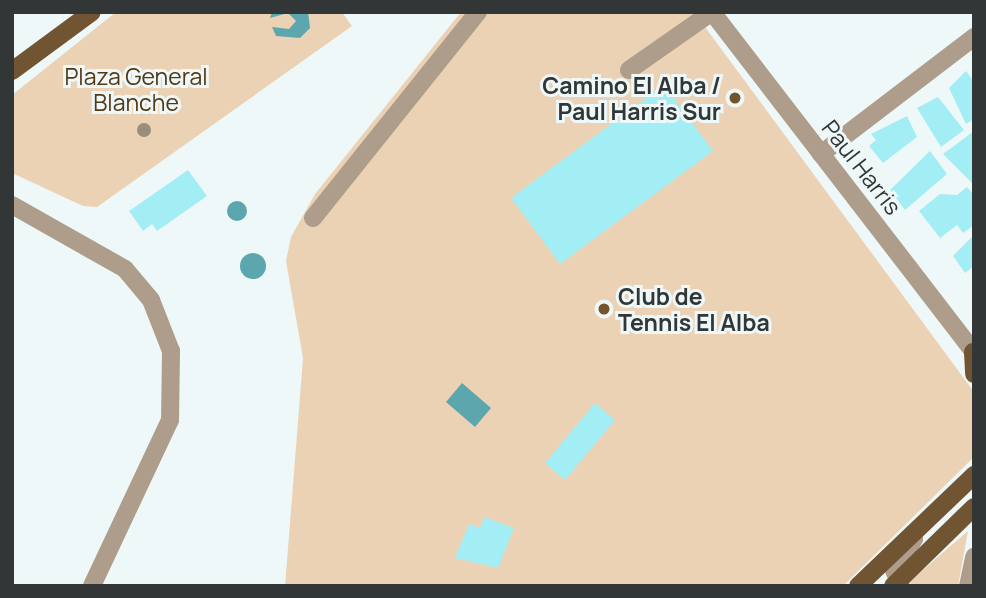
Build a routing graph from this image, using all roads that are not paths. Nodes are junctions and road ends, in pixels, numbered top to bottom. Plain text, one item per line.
1 (478, 12) edge
2 (712, 12) edge
3 (84, 15) edge
4 (974, 37) edge
5 (629, 70) dead end
6 (12, 72) edge
7 (821, 154) junction
8 (12, 205) edge
9 (313, 218) dead end
10 (973, 352) edge
11 (974, 374) edge
12 (974, 475) edge
13 (974, 507) edge
14 (918, 526) junction
15 (974, 557) edge
16 (897, 584) edge
17 (92, 586) edge
18 (858, 586) edge
19 (968, 586) edge

1 - 9 street
2 - 5 street
2 - 7 street, Paul Harris
3 - 6 main road
4 - 7 street
7 - 10 street, Paul Harris
8 - 17 street
10 - 11 main road
12 - 14 main road
13 - 16 main road
14 - 16 street
14 - 18 main road
15 - 19 street

